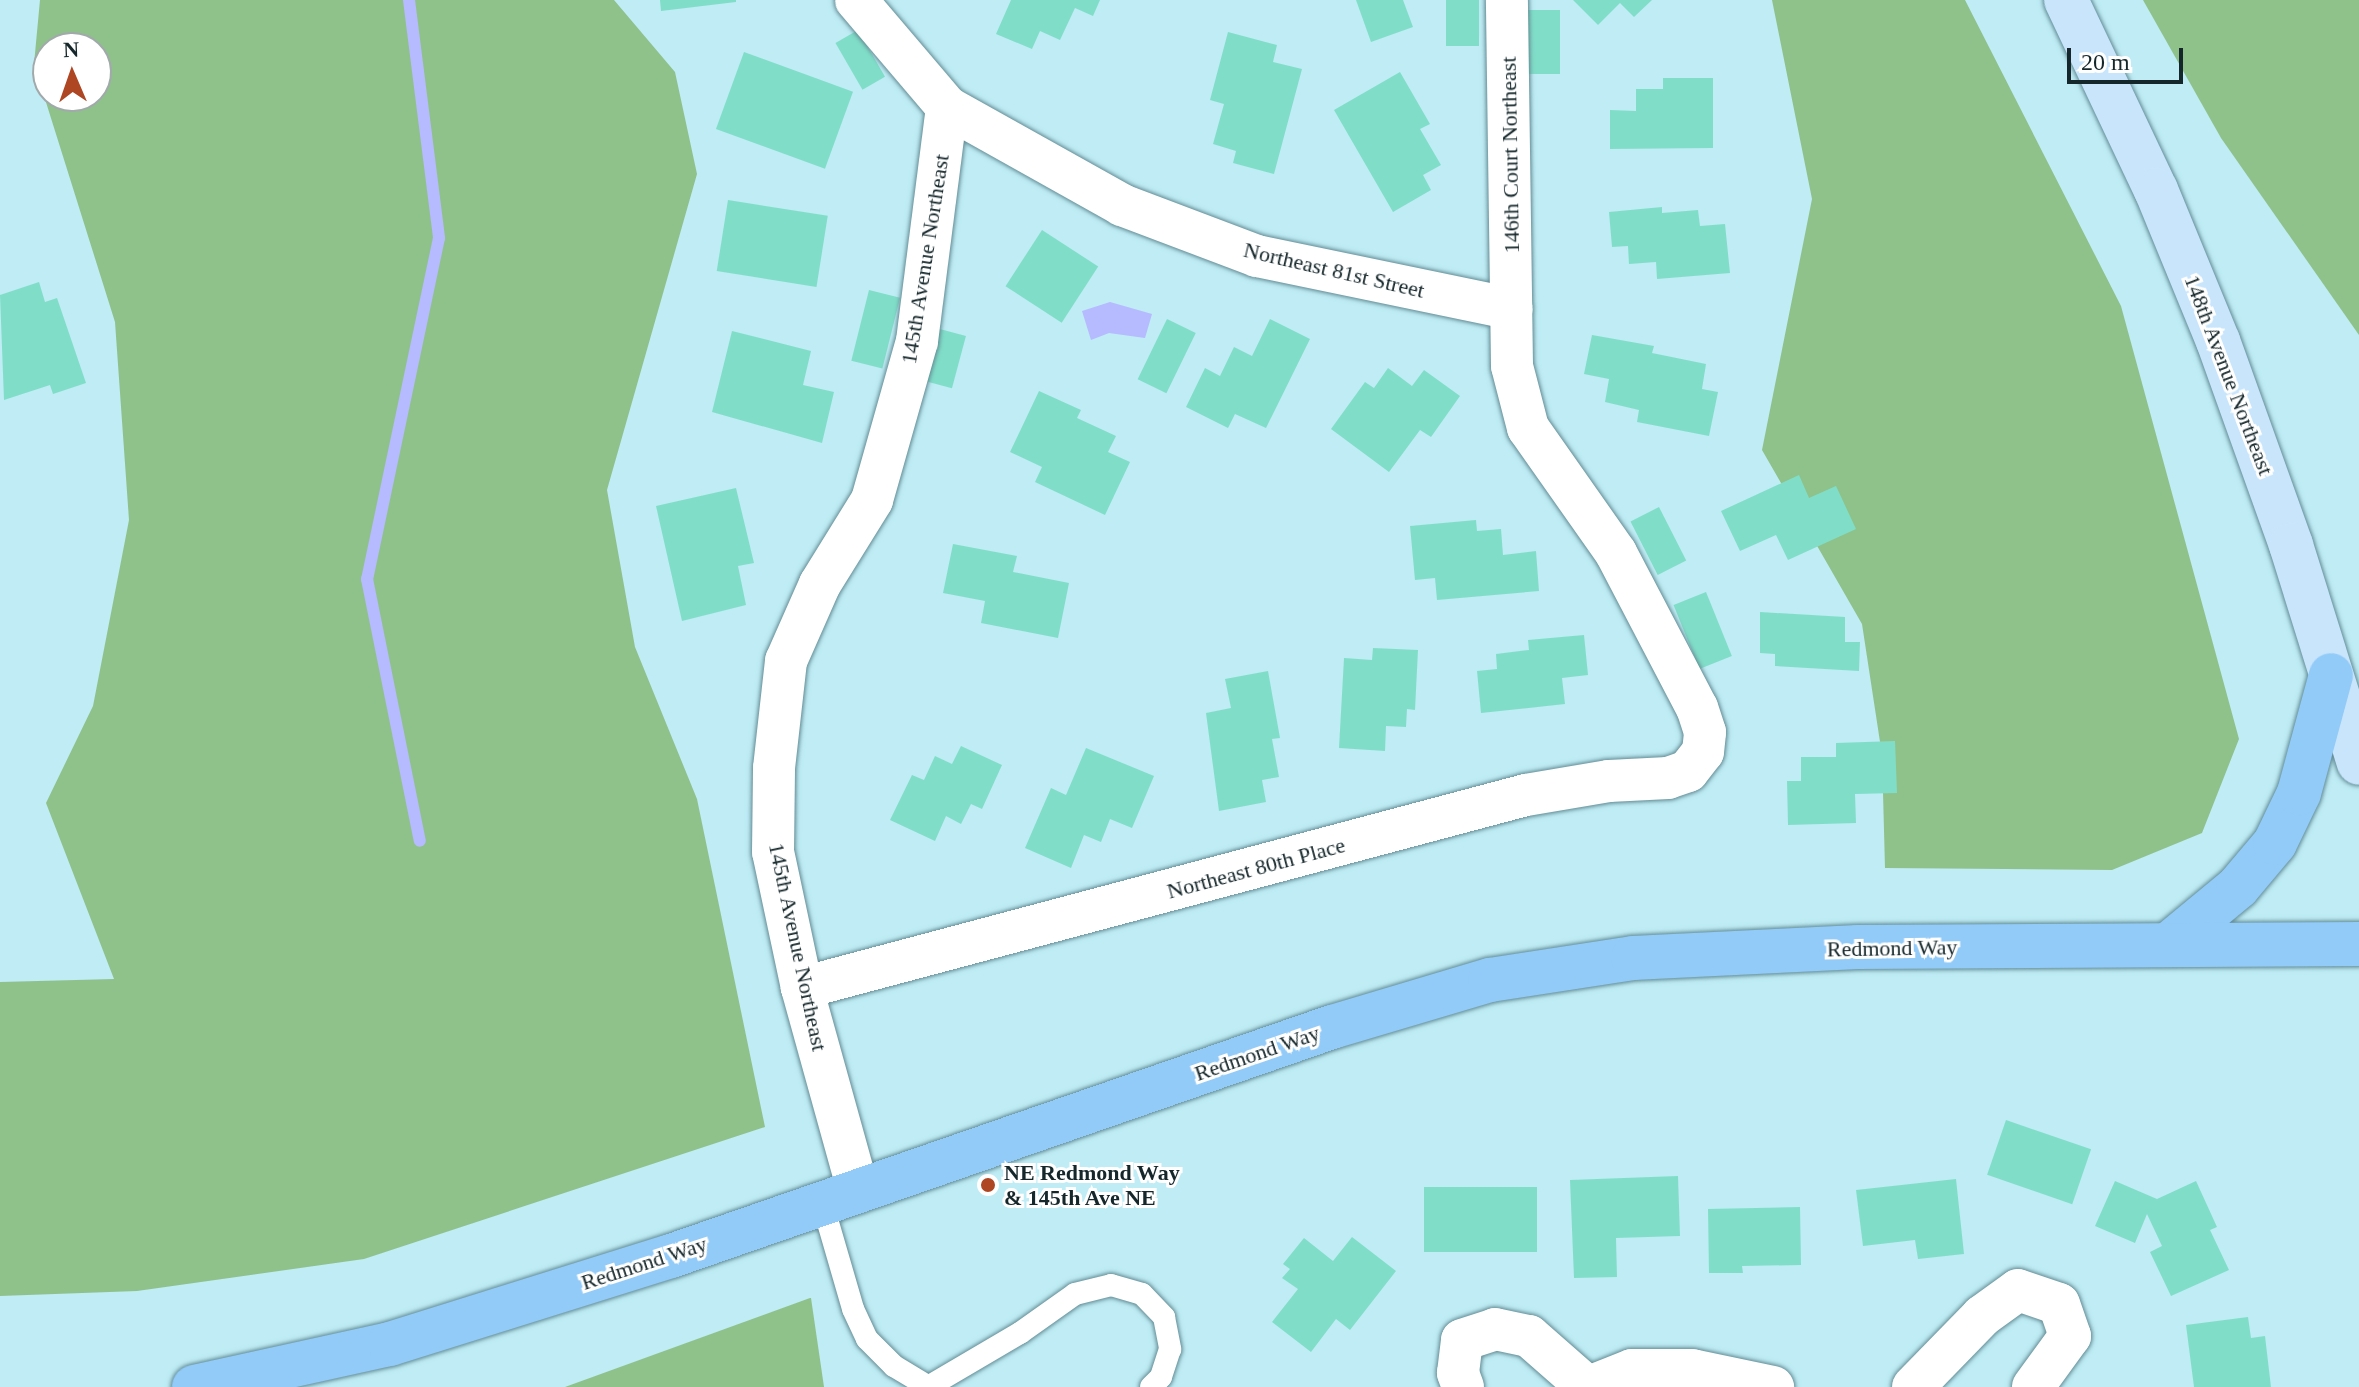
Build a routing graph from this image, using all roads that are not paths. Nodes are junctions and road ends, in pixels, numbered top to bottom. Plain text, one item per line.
1 (856, 0) edge
2 (1507, 0) edge
3 (2066, 0) edge
4 (947, 107) junction
5 (1512, 309) junction
6 (2331, 675) junction
7 (1703, 752) joint
8 (2359, 763) edge
9 (2359, 944) edge
10 (2168, 945) junction
11 (802, 988) junction
12 (840, 1196) junction
13 (194, 1387) edge
14 (929, 1387) edge
15 (1151, 1387) edge
16 (1463, 1387) edge
17 (1588, 1387) edge
18 (1773, 1387) edge
19 (1913, 1387) edge
20 (2033, 1387) edge

1 - 4 street
2 - 5 street, 146th Court Northeast
3 - 6 main road, 148th Avenue Northeast
4 - 5 street, Northeast 81st Street
4 - 11 street, 145th Avenue Northeast
5 - 7 street, 146th Court Northeast
6 - 8 main road, 148th Avenue Northeast
6 - 10 main road
7 - 11 street, Northeast 80th Place
9 - 10 main road, Redmond Way
10 - 12 main road, Redmond Way
11 - 12 street, 145th Avenue Northeast
12 - 13 main road, Redmond Way
12 - 14 lane
14 - 15 lane
16 - 17 street
17 - 18 street
19 - 20 street

